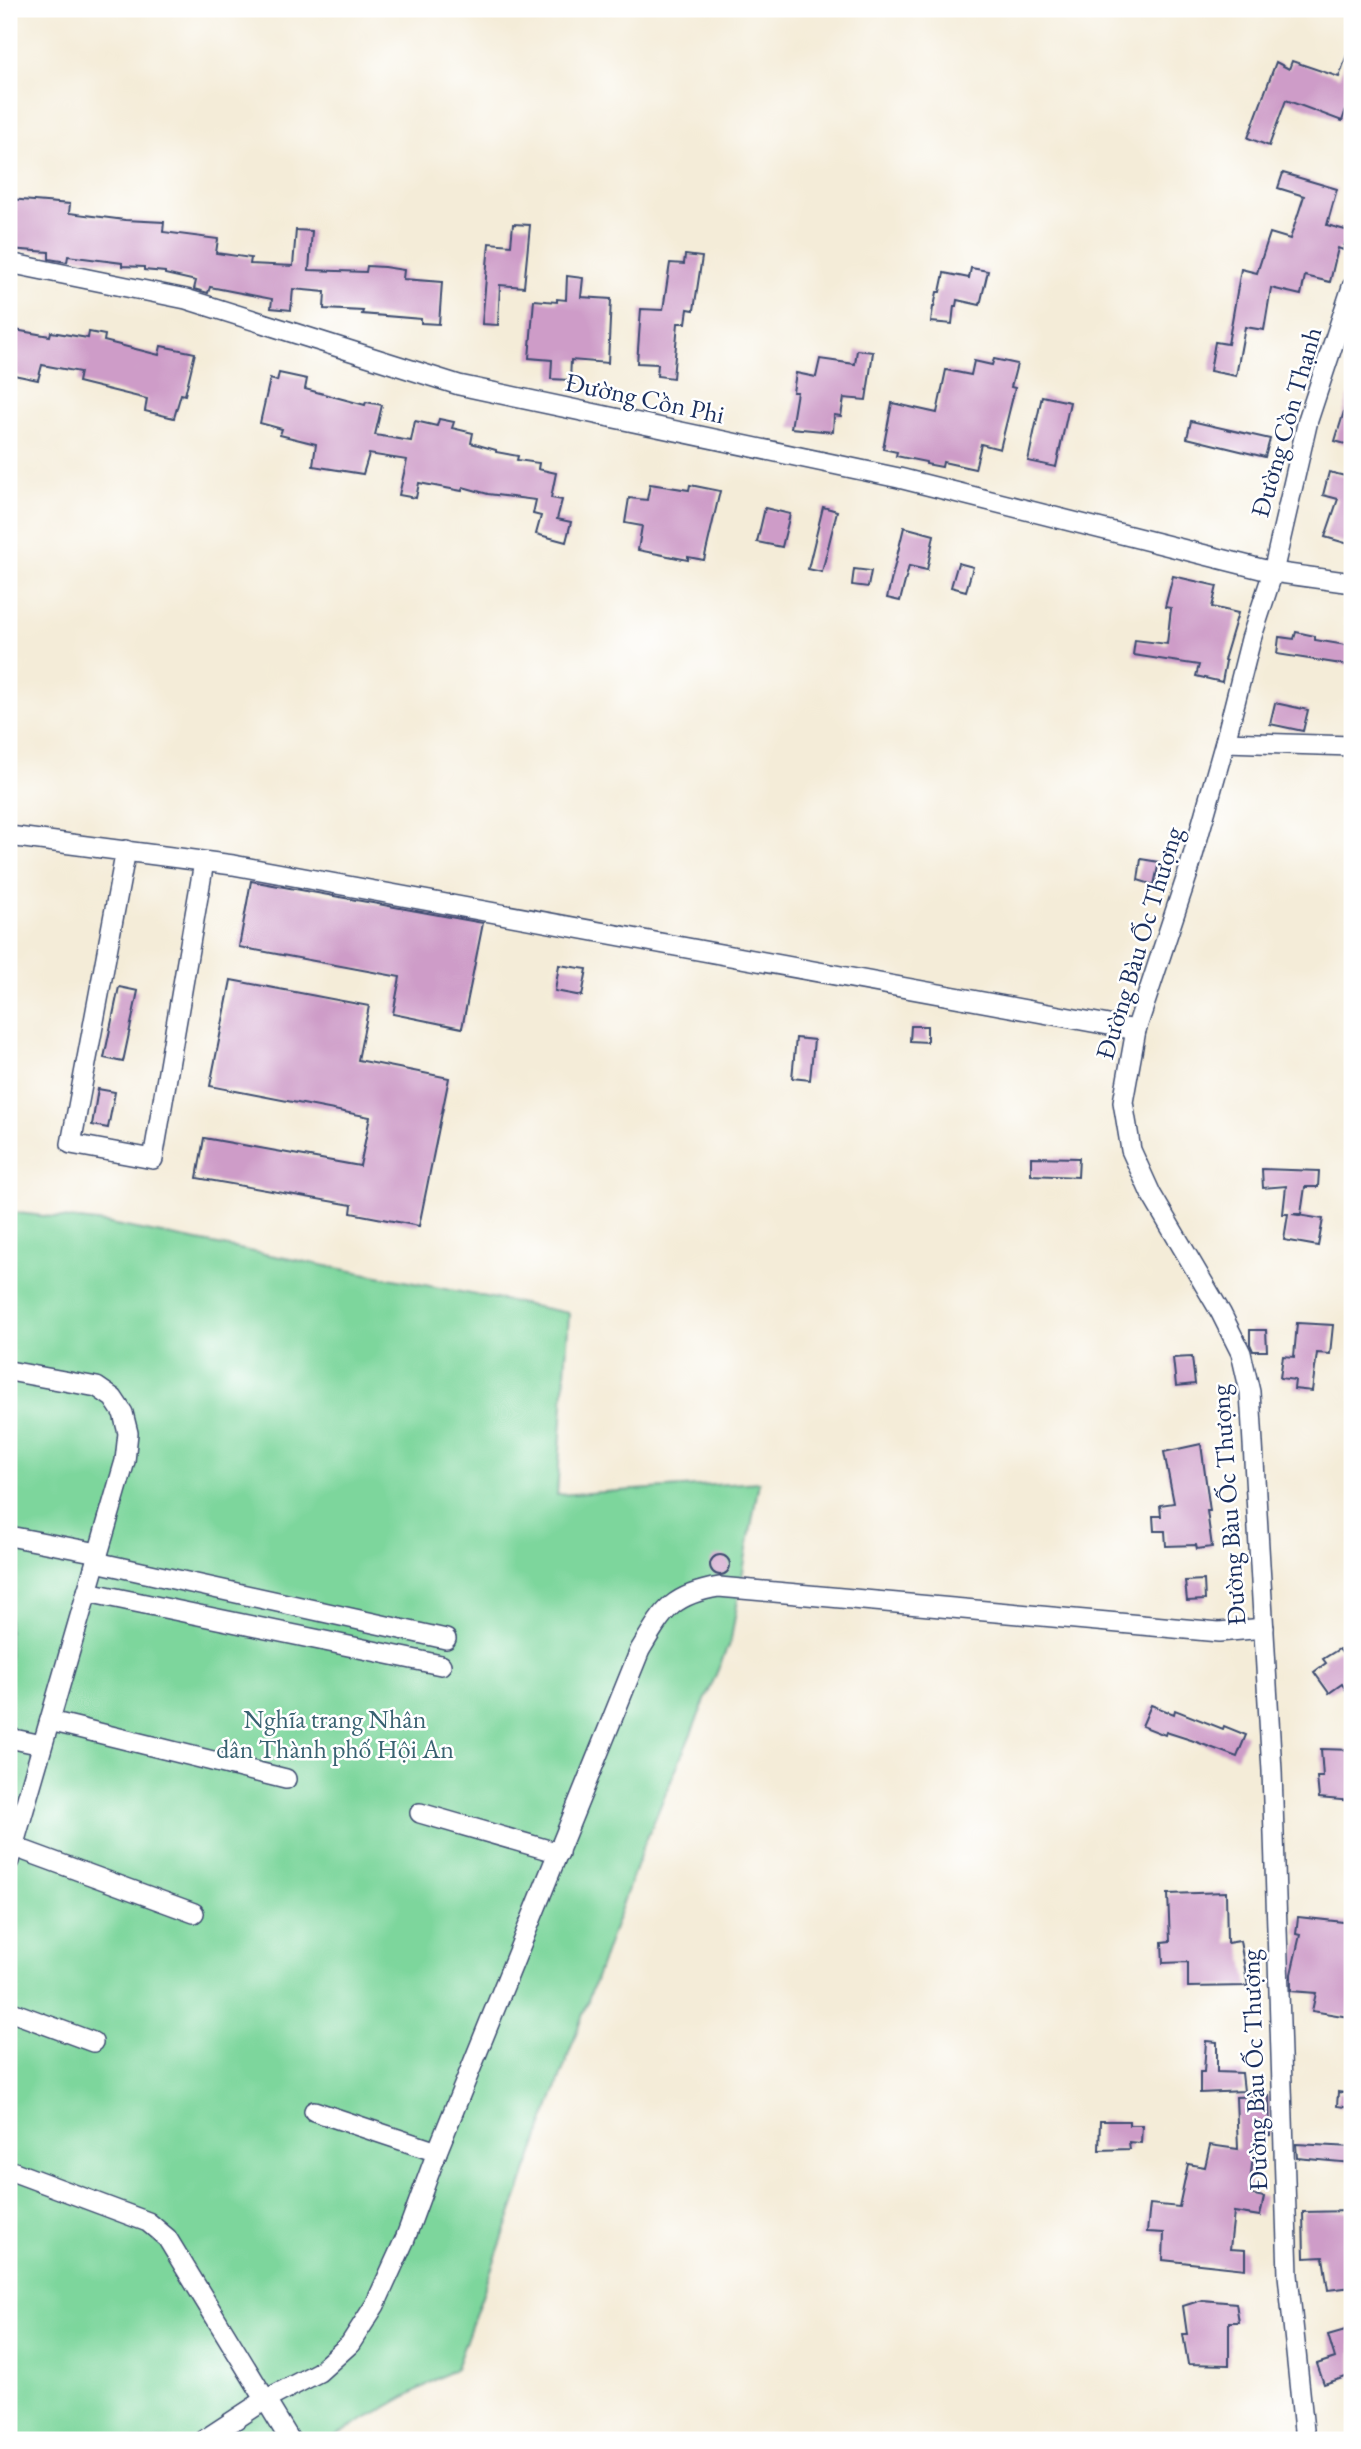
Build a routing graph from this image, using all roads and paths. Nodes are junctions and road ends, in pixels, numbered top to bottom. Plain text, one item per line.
1 (9, 263) edge
2 (1352, 287) edge
3 (1273, 572) junction
4 (1352, 583) edge
5 (1225, 742) junction
6 (1352, 746) edge
7 (9, 836) edge
8 (126, 850) junction
9 (204, 862) junction
10 (1136, 1030) junction
11 (9, 1371) edge
12 (9, 1536) edge
13 (97, 1557) junction
14 (87, 1592) junction
15 (1264, 1628) junction
16 (446, 1639) dead end
17 (441, 1665) dead end
18 (50, 1721) junction
19 (9, 1738) edge
20 (43, 1745) junction
21 (286, 1779) dead end
22 (420, 1814) dead end
23 (10, 1851) edge
24 (559, 1853) junction
25 (194, 1913) dead end
26 (9, 2011) edge
27 (93, 2042) dead end
28 (314, 2112) dead end
29 (437, 2152) junction
30 (9, 2169) edge
31 (265, 2400) junction
32 (204, 2440) edge
33 (290, 2440) edge
34 (1305, 2440) edge

1 - 3 street, Đường Cồn Phi
2 - 3 street, Đường Cồn Thạnh
3 - 4 street, Đường Cồn Phi
3 - 5 street, Đường Bàu Ốc Thượng
5 - 6 street
5 - 10 street, Đường Bàu Ốc Thượng
7 - 8 street
8 - 9 street
8 - 9 street
9 - 10 street
10 - 15 street, Đường Bàu Ốc Thượng
11 - 13 street
12 - 13 street
13 - 14 street
13 - 16 street
14 - 17 street
14 - 18 street
15 - 24 street
15 - 34 street, Đường Bàu Ốc Thượng
18 - 20 street
18 - 21 street
19 - 20 street
20 - 23 street
22 - 24 street
23 - 25 street
24 - 29 street
26 - 27 street
28 - 29 street
29 - 31 street
30 - 31 street
31 - 32 street
31 - 33 street

